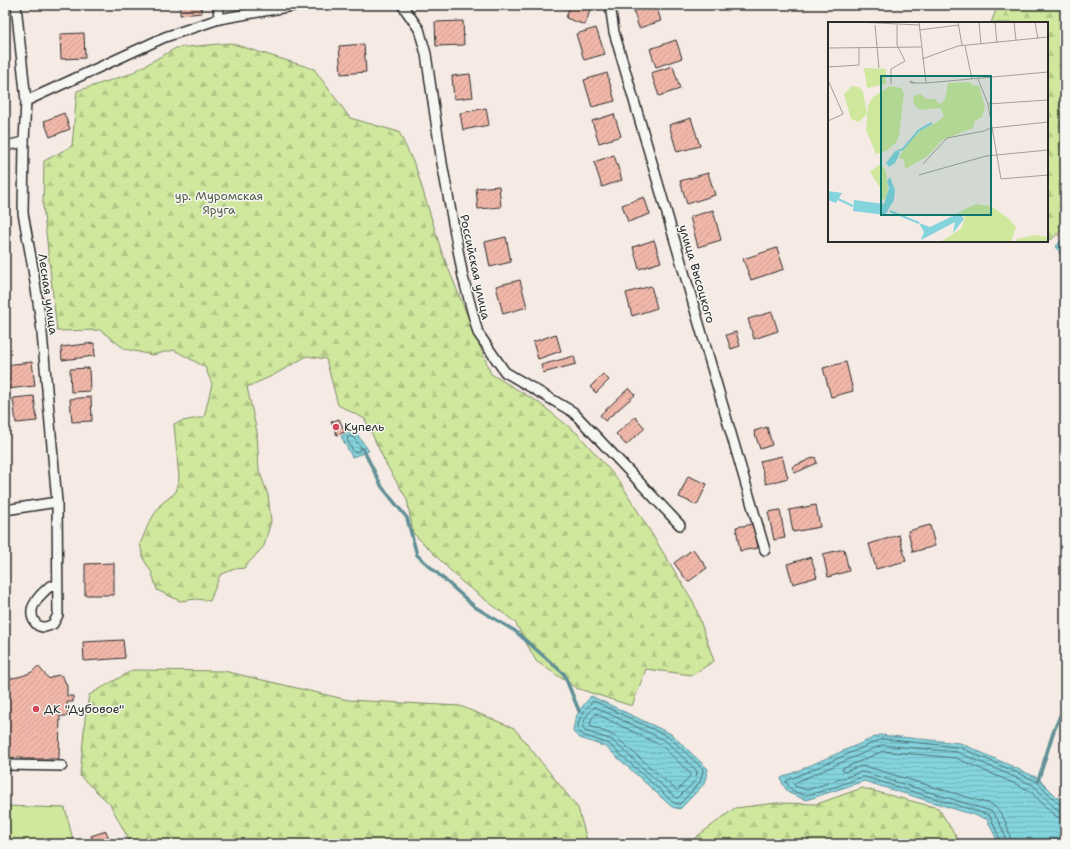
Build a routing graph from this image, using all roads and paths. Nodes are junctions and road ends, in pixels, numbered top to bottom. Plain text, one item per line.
1 (16, 5) edge
2 (218, 5) edge
3 (299, 5) edge
4 (402, 5) edge
5 (610, 5) edge
6 (219, 19) junction
7 (26, 101) junction
8 (24, 142) junction
9 (5, 146) edge
10 (57, 502) junction
11 (5, 510) edge
12 (680, 525) dead end
13 (765, 550) dead end
14 (57, 586) dead end
15 (5, 765) edge
16 (62, 766) dead end

1 - 7 street, Лесная улица
2 - 6 street
3 - 6 street
4 - 12 street, Российская улица
5 - 13 street, улица Высоцкого
6 - 7 street
7 - 8 street, Лесная улица
8 - 9 street
8 - 10 street, Лесная улица
10 - 11 street
10 - 14 street, Лесная улица
15 - 16 street

